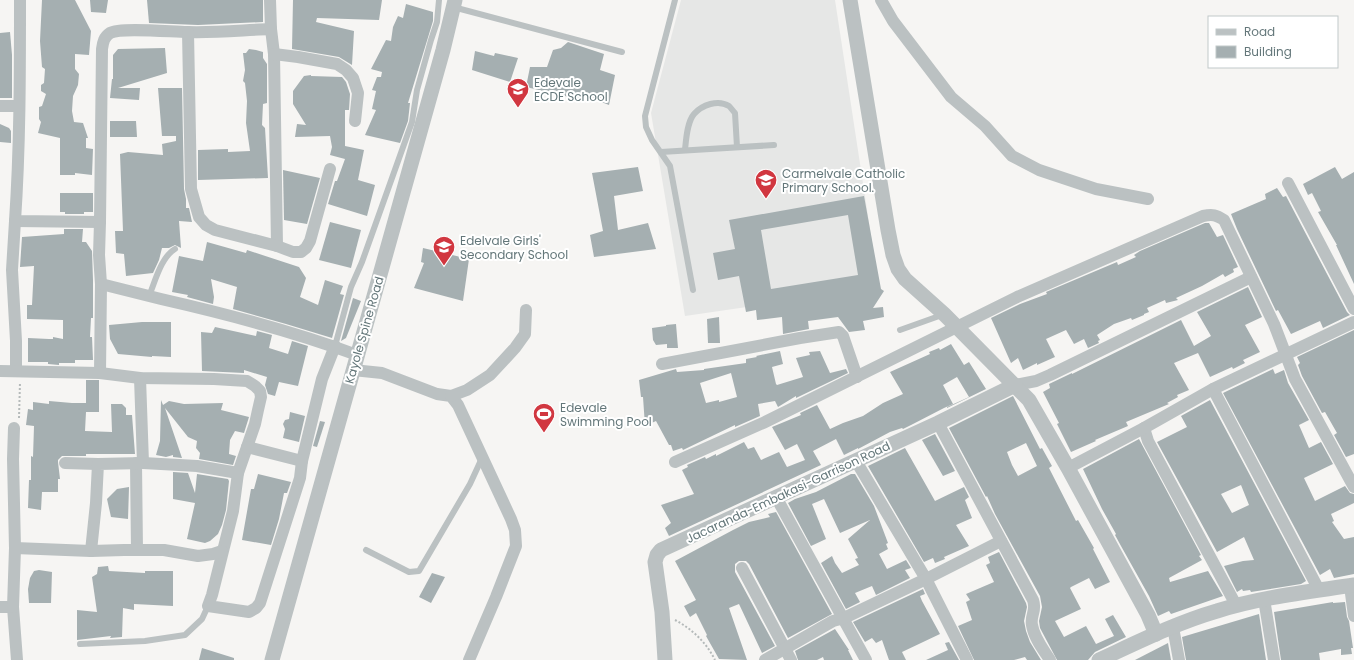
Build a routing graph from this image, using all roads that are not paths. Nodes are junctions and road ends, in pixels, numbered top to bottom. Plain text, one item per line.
1 (20, 0) edge
2 (270, 0) edge
3 (439, 0) edge
4 (675, 0) edge
5 (850, 0) edge
6 (881, 0) edge
7 (454, 4) edge
8 (271, 29) junction
9 (188, 32) junction
10 (622, 52) dead end
11 (274, 54) junction
12 (424, 93) junction
13 (0, 106) edge
14 (19, 106) junction
15 (355, 121) dead end
16 (774, 145) dead end
17 (737, 147) junction
18 (685, 150) junction
19 (661, 152) junction
20 (330, 169) dead end
21 (1288, 184) dead end
22 (1148, 199) dead end
23 (15, 221) junction
24 (100, 222) junction
25 (277, 246) junction
26 (175, 249) dead end
27 (6, 270) edge
28 (1251, 277) junction
29 (101, 284) junction
30 (693, 290) dead end
31 (149, 296) junction
32 (1354, 309) edge
33 (526, 310) dead end
34 (944, 314) junction
35 (1354, 322) edge
36 (955, 326) junction
37 (900, 330) dead end
38 (335, 346) junction
39 (357, 355) junction
40 (1285, 355) junction
41 (662, 364) dead end
42 (353, 370) junction
43 (0, 371) edge
44 (18, 371) junction
45 (100, 374) junction
46 (857, 377) junction
47 (140, 378) junction
48 (1016, 385) junction
49 (1213, 389) junction
50 (451, 396) junction
51 (938, 423) junction
52 (14, 428) road end
53 (1144, 428) junction
54 (247, 447) junction
55 (482, 458) junction
56 (856, 460) junction
57 (302, 461) junction
58 (675, 462) dead end
59 (65, 463) dead end
60 (140, 463) junction
61 (98, 464) junction
62 (1068, 468) junction
63 (238, 473) junction
64 (1354, 487) edge
65 (776, 497) junction
66 (1001, 541) junction
67 (15, 548) junction
68 (138, 550) junction
69 (366, 550) dead end
70 (91, 551) junction
71 (222, 551) junction
72 (742, 568) dead end
73 (926, 579) junction
74 (1352, 586) edge
75 (1319, 590) junction
76 (1264, 599) junction
77 (13, 606) junction
78 (208, 606) junction
79 (1236, 606) junction
80 (0, 607) edge
81 (1354, 616) edge
82 (844, 618) junction
83 (1173, 627) junction
84 (1156, 634) junction
85 (80, 644) dead end
86 (785, 648) junction
87 (17, 660) edge
88 (272, 660) edge
89 (469, 660) edge
90 (665, 660) edge
91 (765, 660) edge
92 (791, 660) edge
93 (866, 660) edge
94 (967, 660) edge
95 (1050, 660) edge
96 (1100, 660) edge
97 (1179, 660) edge
98 (1274, 660) edge

1 - 14 street
2 - 8 street
3 - 12 lane
4 - 19 lane
5 - 34 street
6 - 22 street
7 - 10 lane
7 - 12 street, Kayole Spine Road
8 - 9 street
8 - 11 street
9 - 24 street
9 - 25 street
11 - 15 street
11 - 25 street
12 - 38 lane
12 - 39 street, Kayole Spine Road
13 - 14 street
14 - 23 street
16 - 17 lane
17 - 18 lane
17 - 18 lane
18 - 19 lane
19 - 30 lane
20 - 25 street
21 - 32 street
23 - 24 street
23 - 27 street
24 - 29 street
26 - 31 lane
27 - 44 street
28 - 36 street
28 - 40 street
28 - 48 street
29 - 31 street
29 - 45 street
31 - 38 street
33 - 50 street
34 - 36 street
34 - 37 lane
35 - 40 street
36 - 46 street
36 - 48 street
38 - 39 street
38 - 57 street
39 - 42 street, Kayole Spine Road
40 - 49 street
40 - 64 street
41 - 46 street
42 - 50 street
42 - 88 street, Kayole Spine Road
43 - 44 street
44 - 45 street
45 - 47 street
46 - 58 street
47 - 54 street
47 - 60 street
48 - 51 street, Jacaranda-Embakasi-Garrison Road
48 - 62 street
49 - 53 street
49 - 75 street
50 - 55 street
51 - 56 street, Jacaranda-Embakasi-Garrison Road
51 - 66 street
52 - 67 street
53 - 62 street
53 - 79 street
54 - 57 street
54 - 63 street
55 - 69 lane
55 - 89 street
56 - 65 street, Jacaranda-Embakasi-Garrison Road
56 - 73 street
57 - 78 street
59 - 61 street
60 - 61 street
60 - 63 street
60 - 68 street
61 - 70 street
62 - 84 street
63 - 71 street
65 - 82 street
65 - 90 street, Jacaranda-Embakasi-Garrison Road
66 - 73 street
66 - 95 street
67 - 70 street
67 - 77 street
68 - 70 street
68 - 71 street
71 - 78 street
72 - 86 street
73 - 82 street
73 - 94 street
74 - 75 street
74 - 81 street
75 - 76 street
76 - 79 street
76 - 98 street
77 - 80 street
77 - 87 street
78 - 85 lane
79 - 83 street
82 - 86 street
82 - 93 street
83 - 84 street
83 - 97 street
84 - 96 street
86 - 91 street
86 - 92 street

